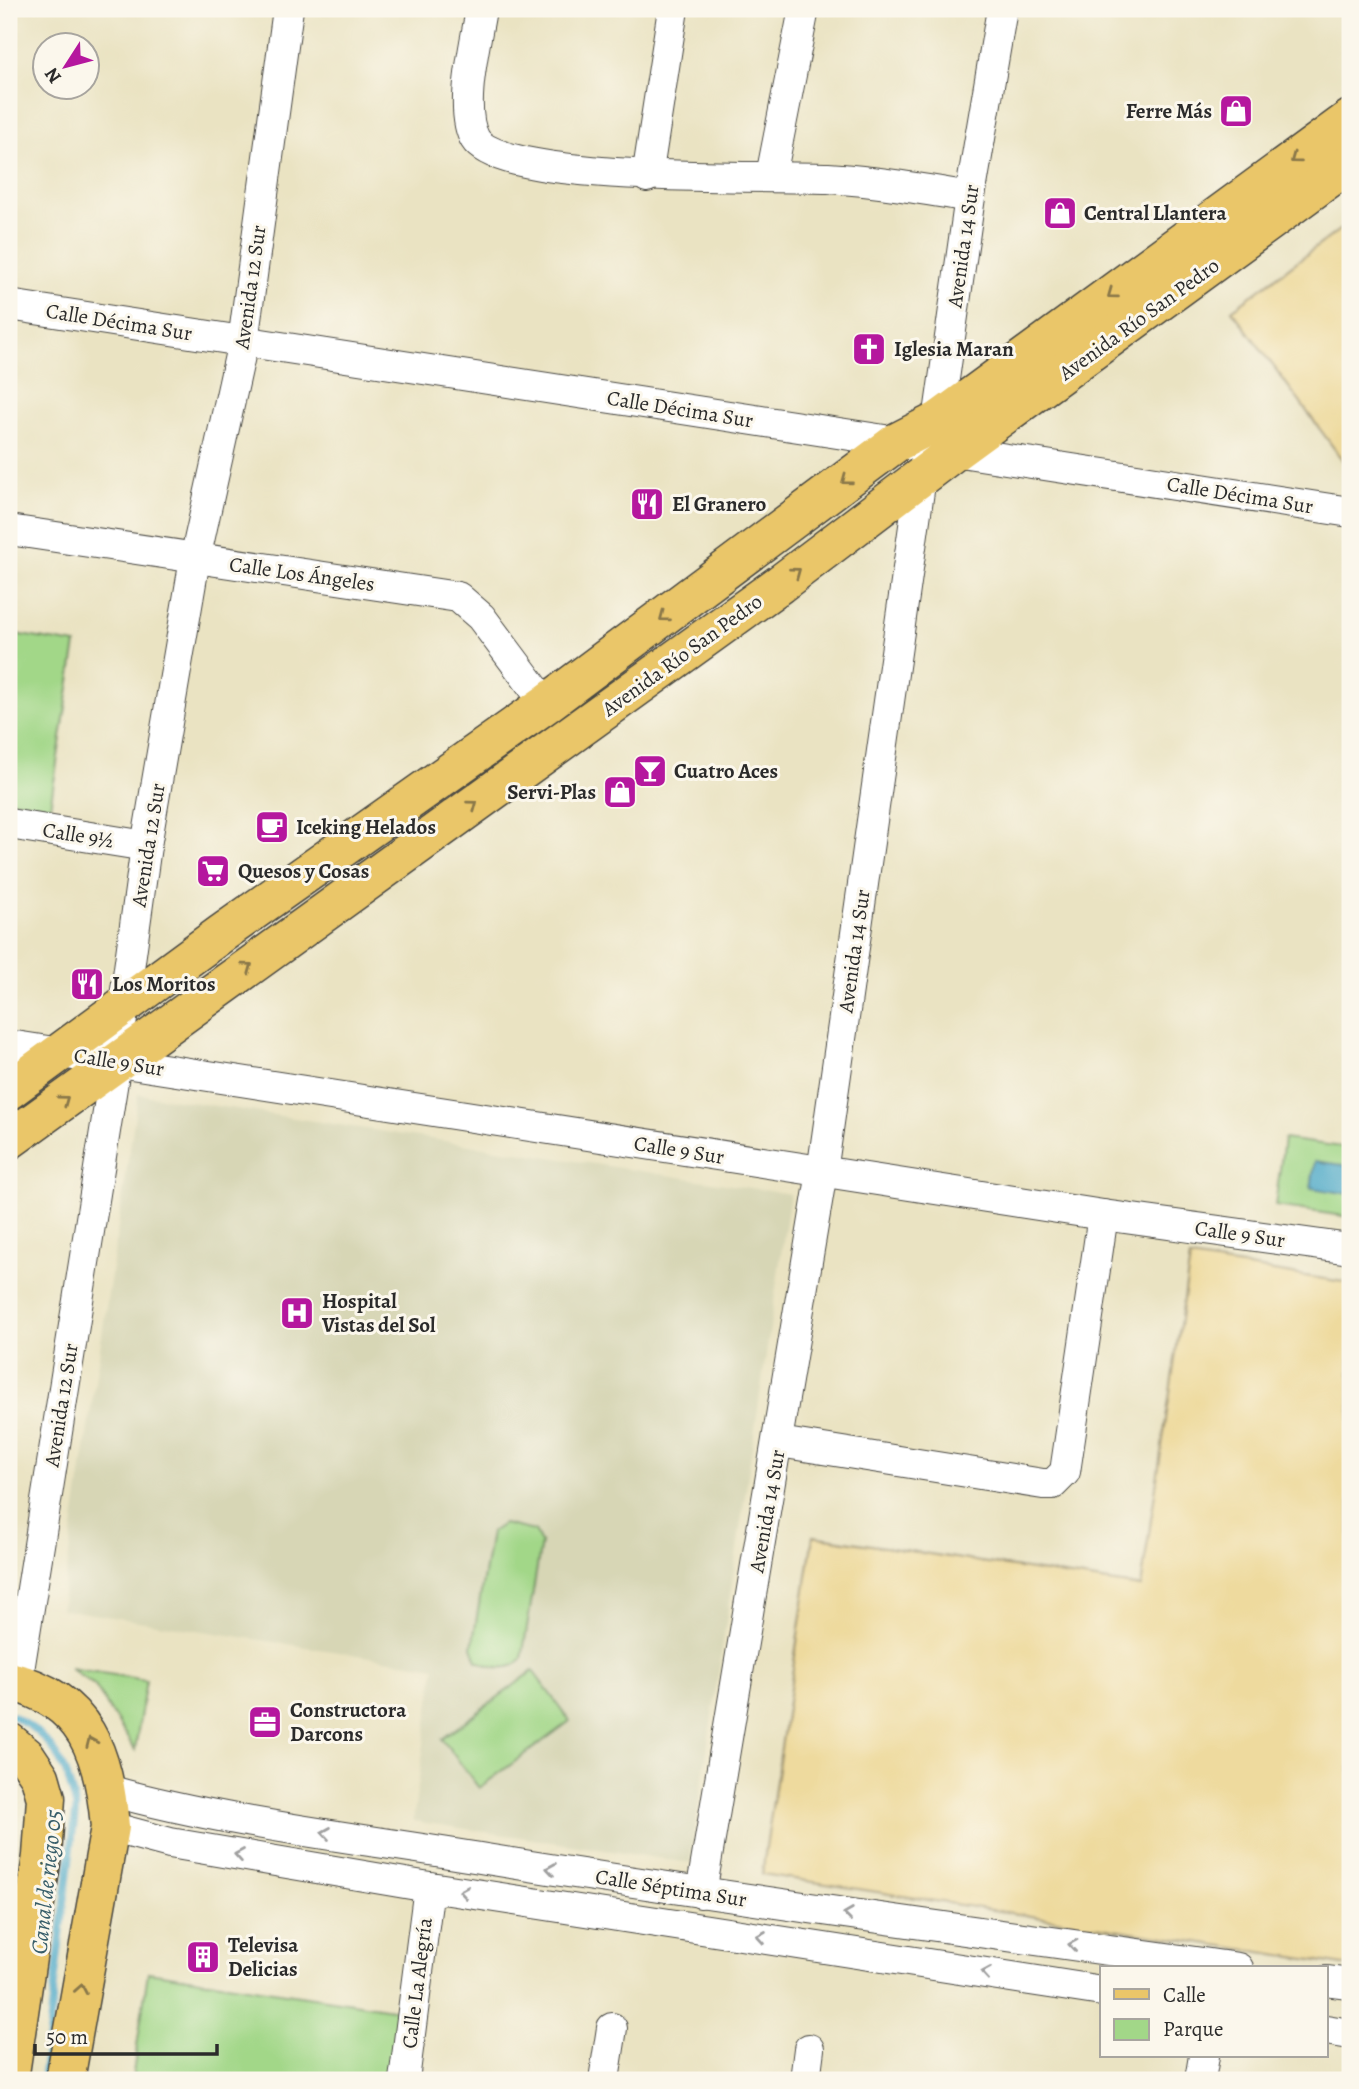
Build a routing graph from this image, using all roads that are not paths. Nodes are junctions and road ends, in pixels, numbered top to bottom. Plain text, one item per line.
1 (288, 9) edge
2 (481, 9) edge
3 (673, 9) edge
4 (804, 9) edge
5 (1002, 9) edge
6 (1350, 119) edge
7 (1350, 163) edge
8 (771, 176) junction
9 (647, 177) junction
10 (970, 197) junction
11 (9, 305) edge
12 (243, 342) junction
13 (928, 448) junction
14 (1350, 512) edge
15 (9, 530) edge
16 (195, 559) junction
17 (546, 704) junction
18 (9, 824) edge
19 (146, 846) junction
20 (124, 1004) junction
21 (9, 1045) edge
22 (57, 1053) junction
23 (116, 1062) junction
24 (9, 1090) edge
25 (9, 1140) edge
26 (822, 1172) junction
27 (1103, 1215) junction
28 (1350, 1249) edge
29 (779, 1442) junction
30 (13, 1682) edge
31 (9, 1742) edge
32 (107, 1790) junction
33 (110, 1827) junction
34 (429, 1887) junction
35 (701, 1893) junction
36 (1224, 1966) edge
37 (1328, 1980) edge
38 (1350, 1984) edge
39 (1100, 1991) edge
40 (612, 2028) dead end
41 (1328, 2030) edge
42 (1350, 2034) edge
43 (809, 2049) dead end
44 (1204, 2058) edge
45 (9, 2080) edge
46 (65, 2080) edge
47 (404, 2080) edge
48 (604, 2080) edge
49 (805, 2080) edge
50 (1200, 2080) edge

1 - 12 street, Avenida 12 Sur
2 - 9 street
3 - 9 street
4 - 8 street
5 - 10 street, Avenida 14 Sur
6 -> 13 main road, Avenida Río San Pedro
7 - 13 main road, Avenida Río San Pedro
8 - 9 street
8 - 10 street
10 - 13 street, Avenida 14 Sur
11 - 12 street, Calle Décima Sur
12 - 13 street, Calle Décima Sur
12 - 16 street, Avenida 12 Sur
13 - 14 street, Calle Décima Sur
13 -> 17 main road, Avenida Río San Pedro
23 -> 13 main road, Avenida Río San Pedro
13 - 26 street, Avenida 14 Sur
15 - 16 street, Calle Los Ángeles
16 - 17 street, Calle Los Ángeles
16 - 19 street, Avenida 12 Sur
17 - 20 main road, Avenida Río San Pedro
18 - 19 street, Calle 9½
19 - 20 street, Avenida 12 Sur
20 - 22 main road, Avenida Río San Pedro
20 - 23 street, Avenida 12 Sur
21 - 22 street, Calle 9 Sur
22 - 23 street, Calle 9 Sur
22 - 24 main road, Avenida Río San Pedro
25 -> 23 main road, Avenida Río San Pedro
23 - 26 street, Calle 9 Sur
23 - 30 street, Avenida 12 Sur
26 - 27 street, Calle 9 Sur
26 - 29 street, Avenida 14 Sur
27 - 28 street, Calle 9 Sur
27 - 29 street
29 - 35 street, Avenida 14 Sur
32 -> 30 main road
31 - 45 main road
32 - 33 main road
35 -> 32 street, Calle Séptima Sur
34 -> 33 street, Calle Séptima Sur
46 -> 33 main road
39 -> 34 street, Calle Séptima Sur
34 - 47 street, Calle La Alegría
36 -> 35 street, Calle Séptima Sur
37 - 38 street
40 - 48 street
41 - 42 street
43 - 49 street
44 - 50 street

